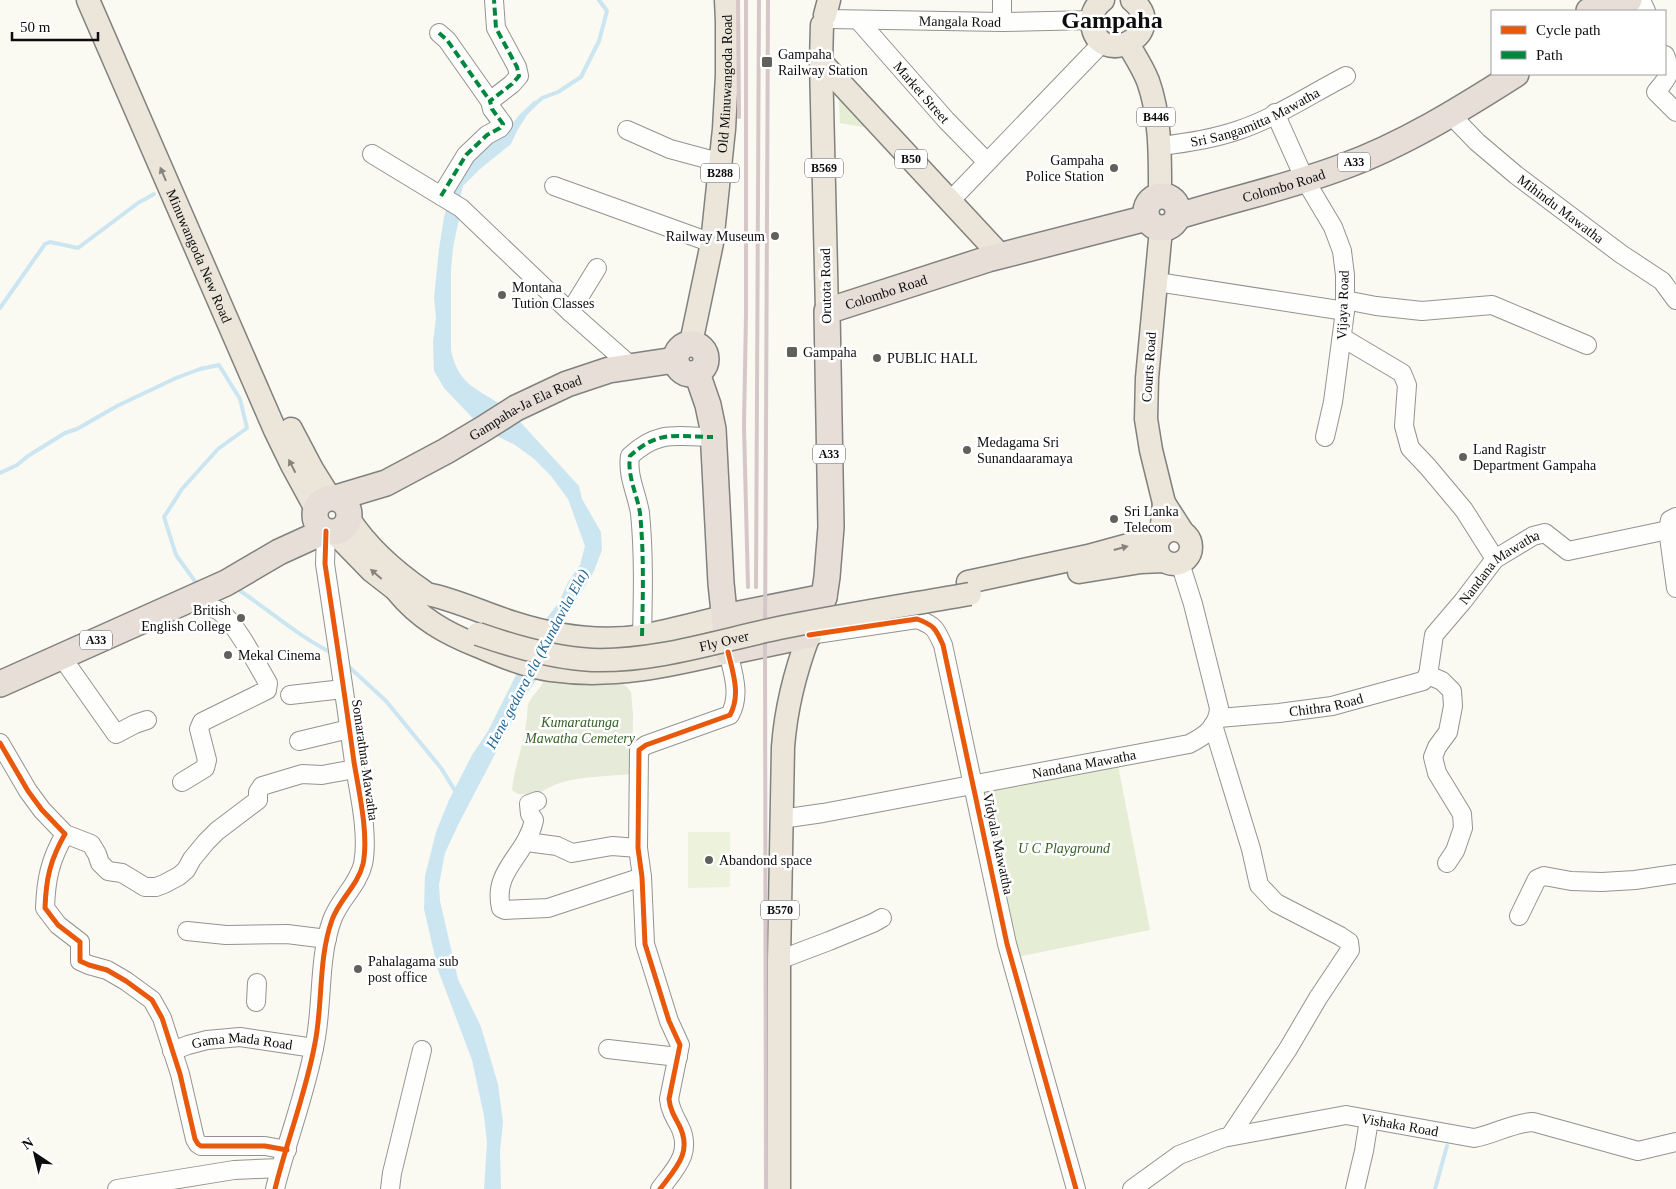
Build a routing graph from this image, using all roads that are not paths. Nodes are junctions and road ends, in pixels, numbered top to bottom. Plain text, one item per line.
1 (88, 0) edge
2 (104, 0) edge
3 (494, 0) edge
4 (726, 0) edge
5 (1002, 0) edge
6 (1103, 0) edge
7 (1156, 0) edge
8 (1606, 0) edge
9 (1630, 0) edge
10 (1135, 5) edge
11 (1591, 10) edge
12 (1614, 10) edge
13 (826, 15) edge
14 (1092, 20) junction
15 (859, 21) junction
16 (1002, 22) junction
17 (439, 33) dead end
18 (1103, 42) junction
19 (1128, 44) junction
20 (1666, 57) edge
21 (821, 62) junction
22 (1492, 75) edge
23 (1514, 75) edge
24 (1346, 76) dead end
25 (490, 100) junction
26 (1446, 108) junction
27 (1676, 112) edge
28 (1275, 113) junction
29 (628, 130) dead end
30 (1160, 146) junction
31 (372, 154) dead end
32 (721, 161) junction
33 (987, 162) junction
34 (1303, 174) junction
35 (554, 186) dead end
36 (951, 200) junction
37 (450, 201) junction
38 (1164, 212) junction
39 (712, 243) junction
40 (1001, 256) junction
41 (597, 268) dead end
42 (1157, 282) junction
43 (1676, 300) edge
44 (1345, 306) junction
45 (827, 311) junction
46 (570, 312) junction
47 (1343, 338) junction
48 (1587, 345) dead end
49 (683, 352) junction
50 (631, 366) junction
51 (713, 437) junction
52 (1325, 437) dead end
53 (1164, 503) junction
54 (331, 517) junction
55 (1672, 524) edge
56 (1182, 531) junction
57 (1161, 536) junction
58 (1495, 558) junction
59 (1172, 562) junction
60 (1006, 581) junction
61 (1676, 588) edge
62 (397, 591) junction
63 (428, 594) junction
64 (824, 597) junction
65 (189, 600) junction
66 (724, 617) junction
67 (480, 629) junction
68 (809, 635) junction
69 (642, 636) junction
70 (728, 652) junction
71 (61, 656) junction
72 (1428, 675) junction
73 (0, 684) edge
74 (343, 689) junction
75 (290, 695) dead end
76 (147, 720) dead end
77 (1216, 722) junction
78 (350, 730) junction
79 (299, 741) dead end
80 (0, 743) edge
81 (355, 768) junction
82 (182, 782) dead end
83 (974, 785) junction
84 (537, 801) dead end
85 (781, 819) junction
86 (65, 834) junction
87 (527, 842) junction
88 (638, 848) junction
89 (1447, 863) dead end
90 (1676, 874) edge
91 (642, 877) junction
92 (1519, 916) dead end
93 (882, 918) dead end
94 (187, 931) dead end
95 (327, 939) junction
96 (779, 960) junction
97 (257, 983) dead end
98 (256, 1002) dead end
99 (314, 1048) junction
100 (608, 1049) dead end
101 (422, 1050) dead end
102 (172, 1051) junction
103 (678, 1057) junction
104 (1369, 1120) junction
105 (1230, 1136) junction
106 (1676, 1142) edge
107 (287, 1150) junction
108 (280, 1168) junction
109 (1140, 1187) edge
110 (117, 1189) edge
111 (275, 1189) edge
112 (390, 1189) edge
113 (660, 1189) edge
114 (779, 1189) edge
115 (1076, 1189) edge
116 (1354, 1189) edge

54 -> 1 main road, Minuwangoda New Road
2 - 54 main road, Minuwangoda New Road
3 - 25 street
4 - 32 main road, Old Minuwangoda Road / B288
5 - 16 street
6 - 14 main road
7 - 10 main road
8 - 11 highway
9 - 12 highway
10 - 19 main road
13 - 15 street, Mangala Road
13 - 21 main road, Orutota Road / B569
14 - 16 street, Mangala Road
14 - 18 main road
15 - 16 street, Mangala Road
15 - 33 street, Market Street
17 - 25 street
18 - 19 main road
18 - 33 street
19 - 30 main road, B446
20 - 27 street
21 - 36 main road, B50
21 - 45 main road, Orutota Road / B569
22 - 26 highway, Colombo Road / A33
23 - 26 highway, Colombo Road / A33
24 - 28 street, Sri Sangamitta Mawatha
25 - 37 street
26 - 34 highway, Colombo Road / A33
26 - 43 street, Mihindu Mawatha
28 - 30 street, Sri Sangamitta Mawatha
28 - 34 street, Vijaya Road
29 - 32 street
30 - 38 main road, B446
31 - 37 street
32 - 39 main road, Old Minuwangoda Road / B288
33 - 36 street
34 - 38 highway, Colombo Road / A33
34 - 44 street, Vijaya Road
35 - 39 street
36 - 40 main road, B50
37 - 46 street
38 - 40 highway, Colombo Road / A33
38 - 42 main road, Courts Road
39 - 49 main road, Old Minuwangoda Road / B288
40 - 45 highway, Colombo Road / A33
41 - 46 street
42 - 44 street
42 - 53 main road, Courts Road
44 - 47 street, Vijaya Road
44 - 48 street
45 - 64 highway, Orutota Road / A33
46 - 50 street
47 - 52 street, Vijaya Road
47 - 58 street
49 - 50 highway, Gampaha-Ja Ela Road / A33
49 - 51 highway
50 - 54 highway, Gampaha-Ja Ela Road / A33
51 - 66 highway
51 - 69 street
53 - 56 main road, Courts Road
53 - 57 main road, Courts Road
62 -> 54 main road
54 - 63 main road
54 - 65 highway, Gampaha-Ja Ela Road / A33
54 - 74 street, Somarathna Mawatha
55 - 58 street, Nandana Mawatha
55 - 61 street
56 - 57 main road
56 - 59 main road
57 - 59 main road
60 -> 57 main road
58 - 72 street, Nandana Mawatha
59 - 60 main road
59 - 77 street
60 - 67 main road, Fly Over, bridge
62 - 67 main road
62 - 70 main road
63 - 67 main road
63 - 69 main road
64 - 66 highway
64 - 68 highway, Orutota Road / A33
65 - 71 highway, Gampaha-Ja Ela Road / A33
65 - 82 street
66 - 69 main road
66 - 70 highway
68 - 70 highway
68 - 83 street, Vidyala Mawattha
68 - 85 main road, B570
70 - 88 street
71 - 73 highway, Gampaha-Ja Ela Road / A33
71 - 76 street
72 - 77 street, Chithra Road
72 - 89 street
74 - 75 street
74 - 78 street, Somarathna Mawatha
77 - 83 street, Nandana Mawatha
77 - 105 street
78 - 79 street
78 - 81 street, Somarathna Mawatha
80 - 86 street
81 - 86 street
81 - 95 street, Somarathna Mawatha
83 - 85 street, Nandana Mawatha
83 - 115 street, Vidyala Mawattha
84 - 87 street
85 - 96 main road, B570
86 - 102 street, Gama Mada Road
87 - 88 street
87 - 91 street
88 - 91 street
90 - 92 street
91 - 103 street
93 - 96 street
94 - 95 street
95 - 99 street, Somarathna Mawatha
96 - 114 main road, B570
97 - 98 street
99 - 102 street, Gama Mada Road
99 - 107 street, Somarathna Mawatha
100 - 103 street
101 - 112 street
102 - 107 street, Gama Mada Road
103 - 113 street
104 - 105 street, Vishaka Road
104 - 106 street, Vishaka Road
104 - 116 street
105 - 109 street, Vishaka Road
107 - 108 street, Somarathna Mawatha
108 - 110 street
108 - 111 street, Somarathna Mawatha

